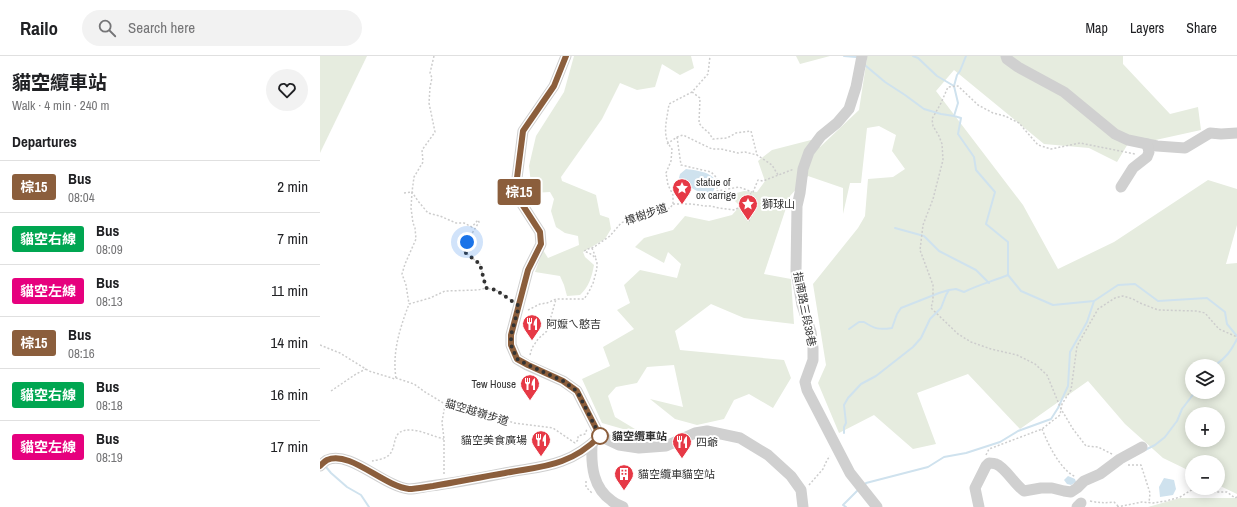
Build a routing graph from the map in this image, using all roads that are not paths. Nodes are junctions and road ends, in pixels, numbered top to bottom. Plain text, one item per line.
1 (566, 56) edge
2 (862, 56) edge
3 (1006, 56) edge
4 (1237, 133) edge
5 (1146, 144) junction
6 (1121, 187) dead end
7 (600, 436) junction
8 (592, 445) junction
9 (1142, 447) dead end
10 (320, 466) edge
11 (623, 507) edge
12 (803, 507) edge
13 (877, 507) edge
14 (979, 507) edge

1 - 7 street
2 - 13 street, 指南路三段38巷
3 - 5 street
4 - 5 street
5 - 6 street
7 - 8 street
7 - 12 street
8 - 10 street
8 - 11 street
9 - 14 street

